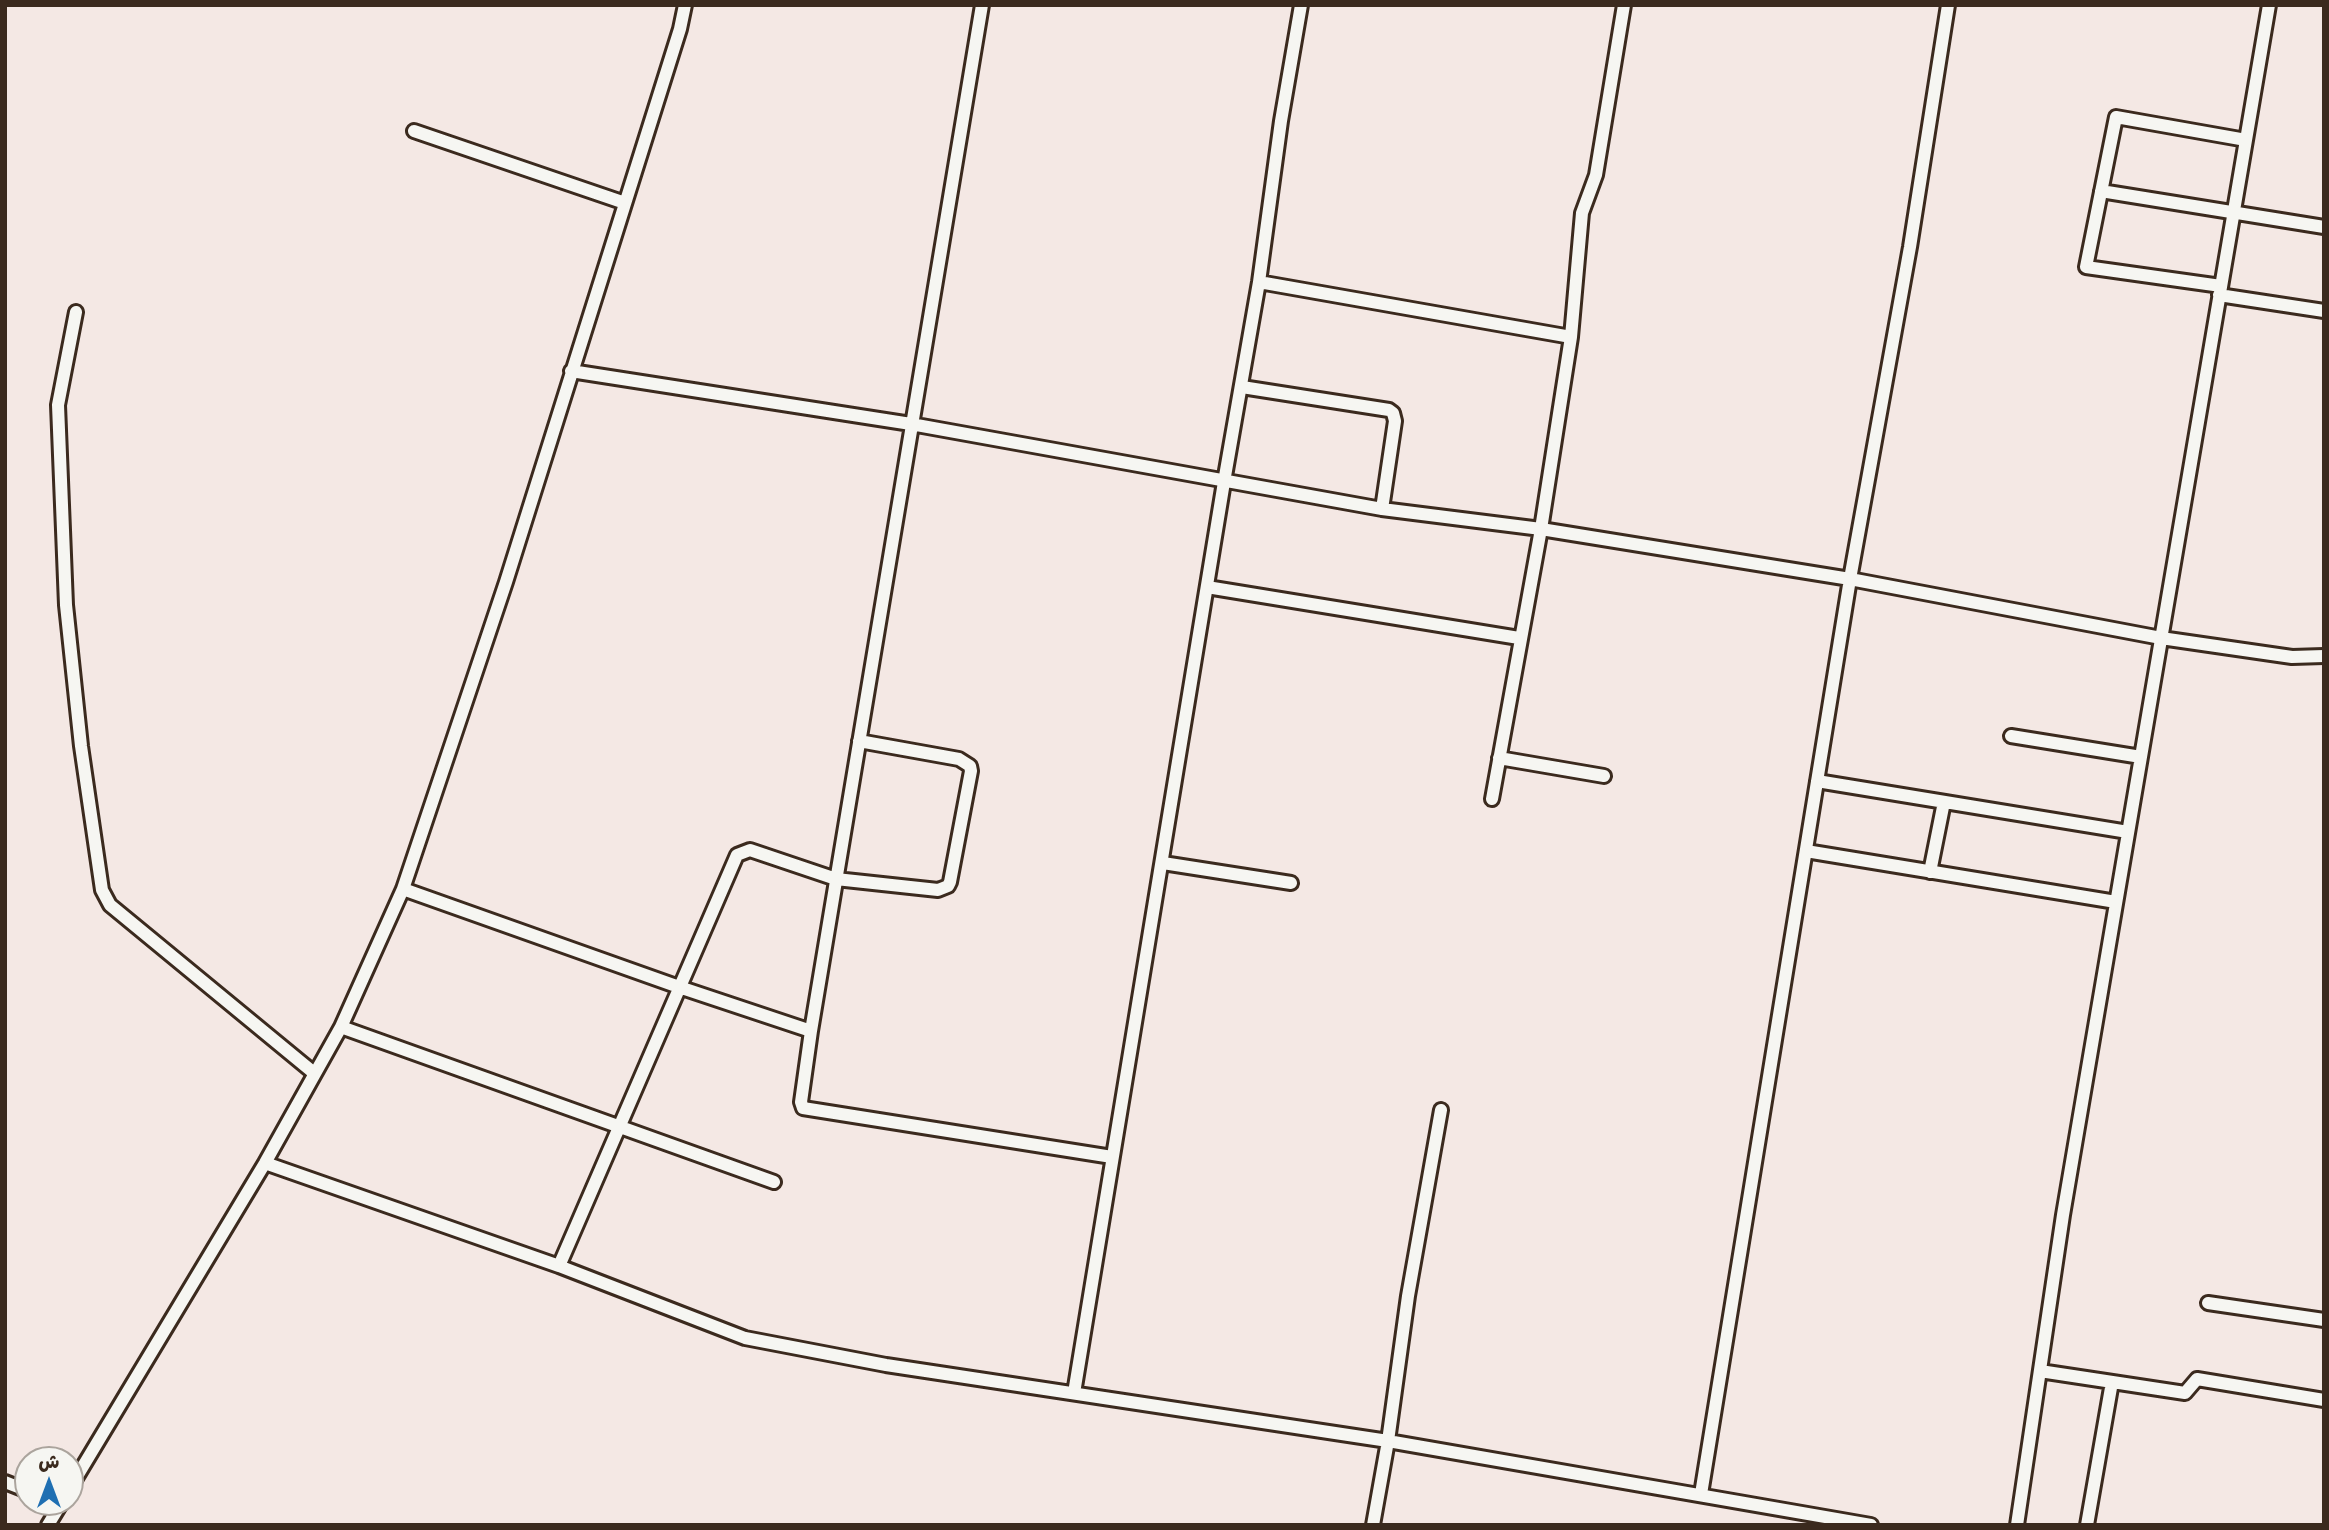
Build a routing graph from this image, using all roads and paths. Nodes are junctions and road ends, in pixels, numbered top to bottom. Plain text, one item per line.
1 (685, 5) edge
2 (982, 5) edge
3 (1301, 5) edge
4 (1624, 5) edge
5 (1948, 5) edge
6 (2269, 5) edge
7 (414, 131) dead end
8 (2246, 140) junction
9 (2101, 191) junction
10 (625, 203) junction
11 (2234, 212) junction
12 (2324, 227) edge
13 (1259, 282) junction
14 (2220, 291) junction
15 (2324, 311) edge
16 (76, 312) dead end
17 (1571, 337) junction
18 (571, 371) junction
19 (1242, 387) junction
20 (911, 424) junction
21 (1224, 482) junction
22 (1382, 509) junction
23 (1541, 529) junction
24 (1850, 579) junction
25 (1207, 587) junction
26 (1519, 638) junction
27 (2161, 638) junction
28 (2324, 656) edge
29 (2011, 736) dead end
30 (859, 741) junction
31 (2141, 757) junction
32 (1499, 758) junction
33 (1604, 776) dead end
34 (1817, 781) junction
35 (1492, 799) dead end
36 (1944, 802) junction
37 (2128, 832) junction
38 (1806, 851) junction
39 (1163, 863) junction
40 (1930, 872) junction
41 (836, 879) junction
42 (1291, 883) dead end
43 (403, 889) junction
44 (2116, 902) junction
45 (679, 987) junction
46 (341, 1027) junction
47 (811, 1031) junction
48 (314, 1073) junction
49 (1441, 1110) dead end
50 (620, 1128) junction
51 (1112, 1157) junction
52 (265, 1163) junction
53 (774, 1182) dead end
54 (559, 1266) junction
55 (2208, 1303) dead end
56 (2324, 1320) edge
57 (2040, 1371) junction
58 (2112, 1382) junction
59 (1074, 1393) junction
60 (2324, 1400) edge
61 (1388, 1441) junction
62 (84, 1465) edge
63 (1701, 1494) junction
64 (1373, 1525) edge
65 (1871, 1525) edge
66 (2017, 1525) edge
67 (2087, 1525) edge

1 - 10 street
2 - 20 street
3 - 13 street
4 - 17 street
5 - 24 street
6 - 8 street
7 - 10 street
8 - 9 street
8 - 11 street
9 - 11 street
9 - 14 street
10 - 18 street
11 - 12 street
11 - 14 street
13 - 17 street
13 - 19 street
14 - 15 street
14 - 27 street
16 - 48 street
17 - 23 street
18 - 20 street
18 - 43 street
19 - 21 street
19 - 22 street
20 - 21 street
20 - 30 street
21 - 22 street
21 - 25 street
22 - 23 street
23 - 24 street
23 - 26 street
24 - 27 street
24 - 34 street
25 - 26 street
25 - 39 street
26 - 32 street
27 - 28 street
27 - 31 street
29 - 31 street
30 - 41 street
30 - 41 street
31 - 37 street
32 - 33 street
32 - 35 street
34 - 36 street
34 - 38 street
36 - 37 street
36 - 40 street
37 - 44 street
38 - 40 street
38 - 63 street
39 - 42 street
39 - 51 street
40 - 44 street
41 - 45 street
41 - 47 street
43 - 45 street
43 - 46 street
44 - 57 street
45 - 47 street
45 - 50 street
46 - 48 street
46 - 50 street
47 - 51 street
48 - 52 street
49 - 61 street
50 - 53 street
50 - 54 street
51 - 59 street
52 - 54 street
52 - 62 street
54 - 59 street
55 - 56 street
57 - 58 street
57 - 66 street
58 - 60 street
58 - 67 street
59 - 61 street
61 - 63 street
61 - 64 street
63 - 65 street

